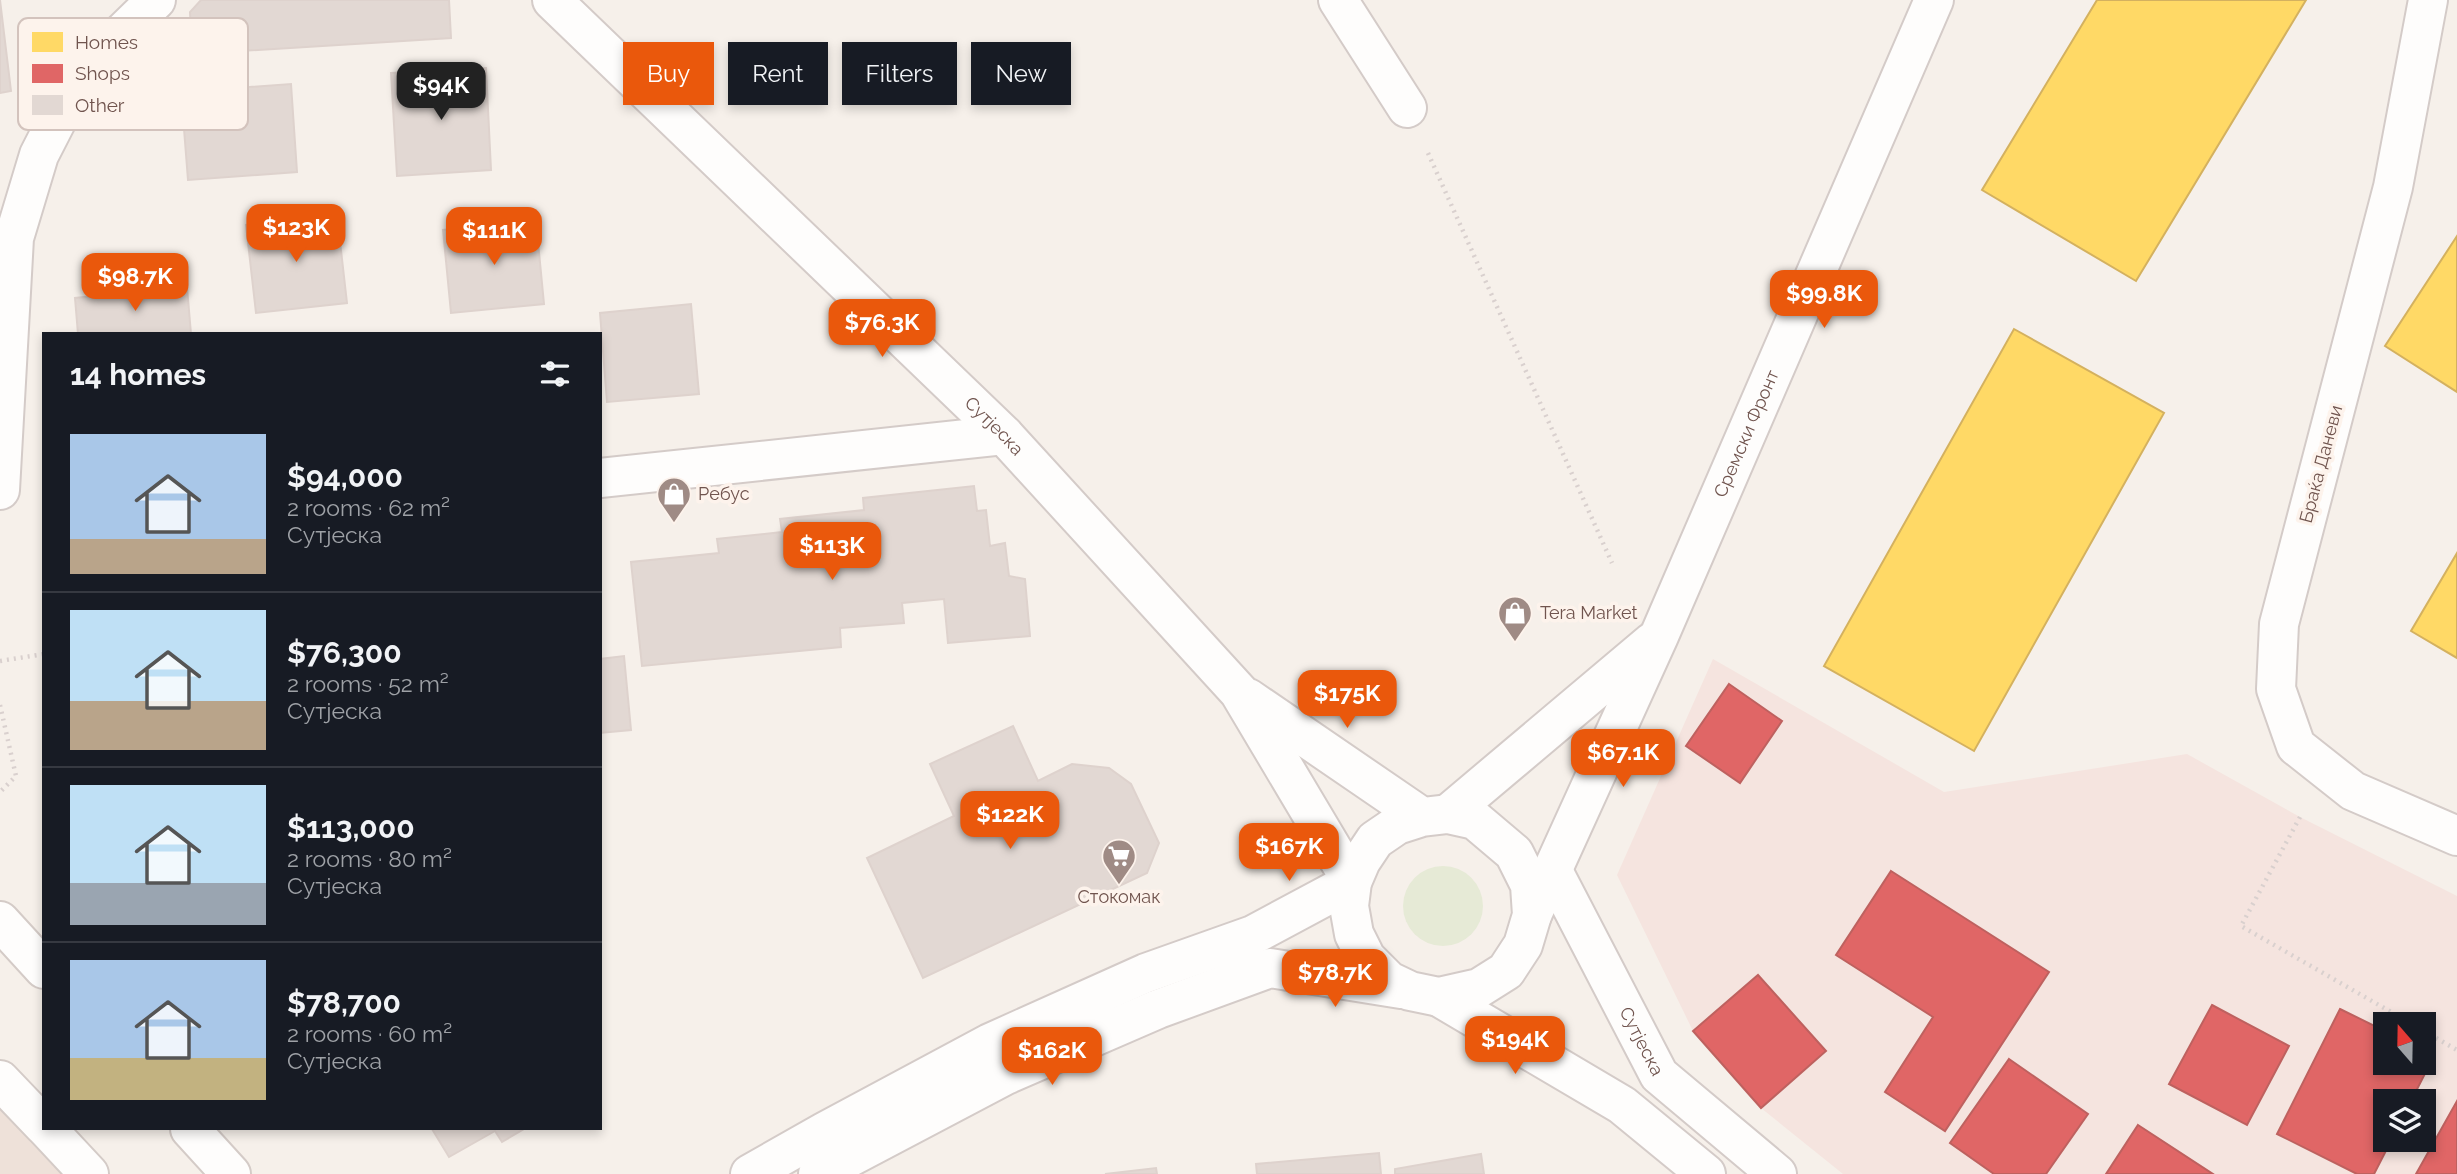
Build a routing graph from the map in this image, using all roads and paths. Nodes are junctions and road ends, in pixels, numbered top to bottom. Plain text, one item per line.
1 (156, 0) edge
2 (552, 0) edge
3 (1338, 0) edge
4 (1934, 0) edge
5 (2428, 0) edge
6 (138, 18) edge
7 (1407, 108) joint
8 (52, 130) edge
9 (1004, 435) junction
10 (602, 478) edge
11 (0, 490) edge
12 (1612, 563) dead end
13 (1659, 636) junction
14 (42, 654) edge
15 (0, 661) edge
16 (1239, 692) junction
17 (0, 705) edge
18 (0, 792) edge
19 (1435, 816) junction
20 (2300, 817) dead end
21 (2457, 836) edge
22 (1553, 871) junction
23 (1352, 883) junction
24 (1532, 915) junction
25 (0, 921) edge
26 (42, 967) edge
27 (1425, 994) junction
28 (2391, 1012) edge
29 (2436, 1038) edge
30 (2457, 1050) edge
31 (0, 1080) edge
32 (42, 1124) edge
33 (48, 1130) edge
34 (191, 1130) edge
35 (89, 1174) edge
36 (231, 1174) edge
37 (750, 1174) edge
38 (818, 1174) edge
39 (1706, 1174) edge
40 (1777, 1174) edge

1 - 6 street
2 - 9 street, Сутјеска
3 - 7 street
4 - 13 street, Сремски Фронт
5 - 21 street, Браќа Даневи
7 - 12 path
8 - 11 street
9 - 10 street
9 - 16 street, Сутјеска
13 - 19 street
13 - 22 street, Сремски Фронт
14 - 15 path
16 - 19 street
16 - 23 street
17 - 18 path
19 - 23 street
19 - 24 street
20 - 28 path
22 - 24 street, Сремски Фронт
22 - 40 street, Сутјеска
23 - 27 street
23 - 37 street
24 - 27 street
25 - 26 street
27 - 38 street
27 - 39 street
29 - 30 path
31 - 32 street
33 - 35 street
34 - 36 street

